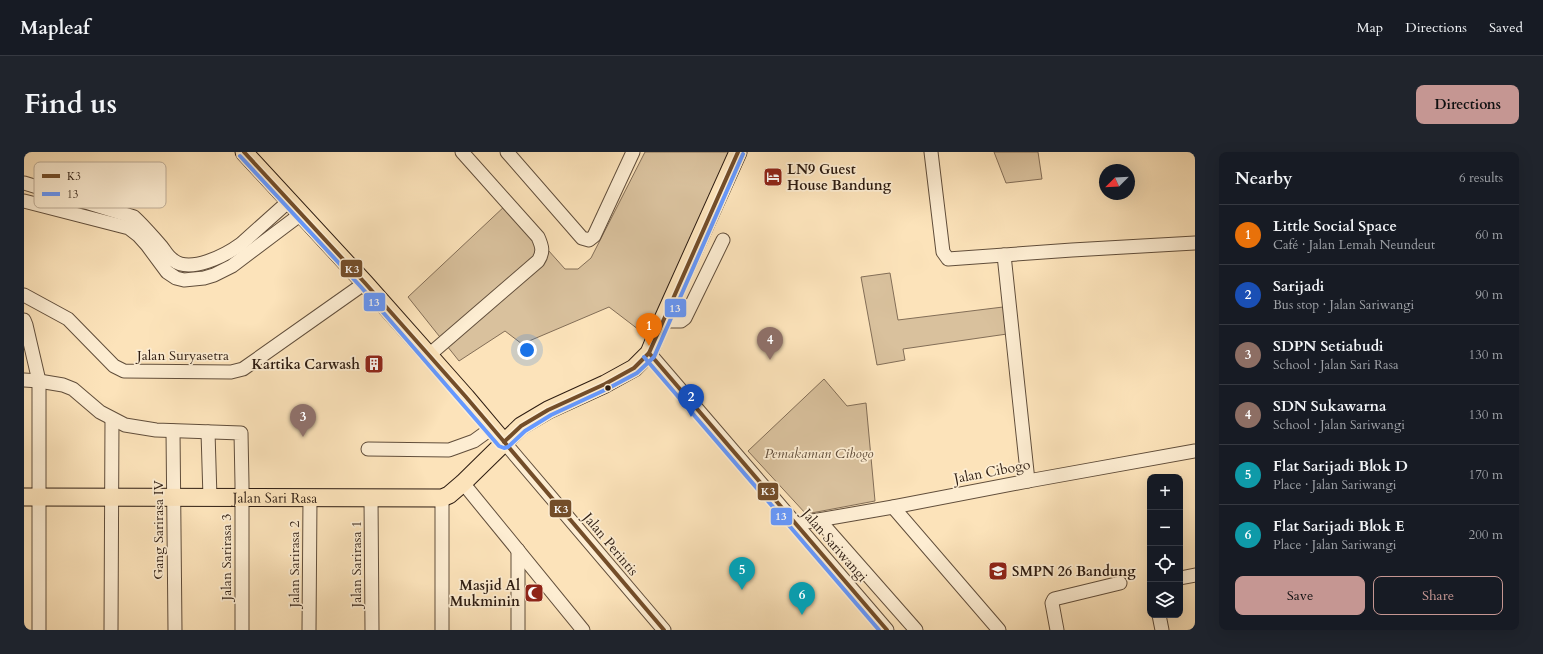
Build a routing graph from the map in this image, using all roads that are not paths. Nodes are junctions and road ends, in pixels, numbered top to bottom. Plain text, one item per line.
1 (244, 152) edge
2 (462, 152) edge
3 (508, 152) edge
4 (633, 152) edge
5 (738, 152) edge
6 (931, 152) edge
7 (24, 183) edge
8 (34, 186) edge
9 (24, 201) edge
10 (289, 201) junction
11 (34, 204) edge
12 (51, 208) edge
13 (105, 208) edge
14 (301, 214) junction
15 (723, 240) dead end
16 (1195, 243) edge
17 (1004, 255) junction
18 (365, 283) junction
19 (24, 295) edge
20 (663, 319) junction
21 (24, 320) edge
22 (649, 353) junction
23 (429, 355) junction
24 (24, 380) edge
25 (39, 381) junction
26 (112, 419) junction
27 (492, 428) junction
28 (173, 431) junction
29 (203, 432) junction
30 (504, 442) junction
31 (368, 449) dead end
32 (1195, 451) edge
33 (1028, 480) junction
34 (463, 483) junction
35 (32, 497) edge
36 (111, 498) junction
37 (175, 498) junction
38 (210, 498) junction
39 (242, 498) junction
40 (310, 498) junction
41 (371, 498) junction
42 (442, 498) junction
43 (893, 507) junction
44 (820, 521) junction
45 (795, 524) junction
46 (518, 550) junction
47 (1195, 575) edge
48 (1183, 577) edge
49 (1120, 583) dead end
50 (1160, 618) edge
51 (884, 629) edge
52 (39, 630) edge
53 (111, 630) edge
54 (175, 630) edge
55 (242, 630) edge
56 (309, 630) edge
57 (372, 630) edge
58 (442, 630) edge
59 (518, 630) edge
60 (582, 630) edge
61 (664, 630) edge
62 (916, 630) edge
63 (999, 630) edge
64 (1057, 630) edge
65 (1162, 630) edge

1 - 10 main road
2 - 23 street
3 - 4 street
5 - 20 main road
6 - 17 street
7 - 8 street
9 - 11 street
10 - 13 street
10 - 14 main road
12 - 14 street
14 - 18 main road
15 - 20 street
16 - 17 street
17 - 33 street
18 - 19 street, Jalan Suryasetra
18 - 23 main road
20 - 22 main road
21 - 25 street
22 - 30 main road
22 - 45 street, Jalan Sariwangi
23 - 27 main road
24 - 25 street
25 - 26 street
25 - 35 street
26 - 28 street
26 - 36 street
27 - 30 main road
27 - 31 street
28 - 29 street
28 - 37 street, Gang Sarirasa IV
29 - 38 street
29 - 39 street, Jalan Sarirasa 3
30 - 34 main road
30 - 61 street, Jalan Perintis
32 - 33 street, Jalan Cibogo
33 - 43 street, Jalan Cibogo
34 - 42 main road
34 - 46 street
35 - 36 main road, Jalan Sari Rasa
35 - 52 street
36 - 37 main road, Jalan Sari Rasa
36 - 53 street
37 - 38 main road, Jalan Sari Rasa
37 - 54 street, Gang Sarirasa IV
38 - 39 main road, Jalan Sari Rasa
39 - 40 main road, Jalan Sari Rasa
39 - 55 street, Jalan Sarirasa 3
40 - 41 main road, Jalan Sari Rasa
40 - 56 street, Jalan Sarirasa 2
41 - 42 main road, Jalan Sari Rasa
41 - 57 street, Jalan Sarirasa 1
42 - 58 street
43 - 44 street, Jalan Cibogo
43 - 63 street
44 - 45 street, Jalan Cibogo
44 - 62 street
45 - 51 street, Jalan Sariwangi
46 - 59 street
46 - 60 street
47 - 48 street
49 - 64 street
50 - 65 street

